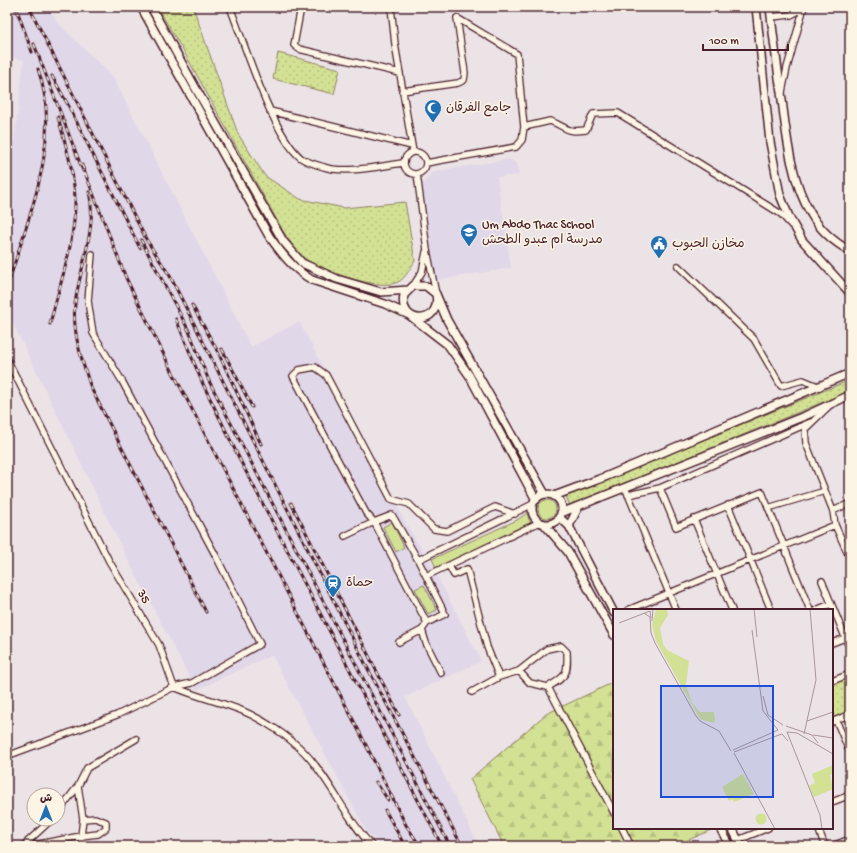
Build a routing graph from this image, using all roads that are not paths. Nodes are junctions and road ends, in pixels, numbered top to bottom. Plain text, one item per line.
1 (141, 7) edge
2 (152, 7) edge
3 (230, 7) edge
4 (301, 7) edge
5 (391, 7) edge
6 (756, 7) edge
7 (770, 7) edge
8 (804, 7) edge
9 (771, 17) junction
10 (400, 73) junction
11 (402, 91) junction
12 (782, 96) junction
13 (270, 110) junction
14 (850, 110) edge
15 (850, 123) edge
16 (524, 127) junction
17 (412, 148) junction
18 (403, 163) junction
19 (426, 163) junction
20 (417, 174) junction
21 (796, 231) junction
22 (426, 250) junction
23 (850, 251) edge
24 (92, 254) dead end
25 (678, 266) dead end
26 (410, 288) junction
27 (850, 293) edge
28 (436, 294) junction
29 (409, 315) junction
30 (7, 359) edge
31 (850, 373) edge
32 (820, 387) junction
33 (850, 396) edge
34 (832, 403) junction
35 (811, 422) junction
36 (660, 488) junction
37 (826, 491) junction
38 (626, 492) junction
39 (545, 494) junction
40 (554, 496) junction
41 (534, 502) junction
42 (850, 503) edge
43 (728, 505) junction
44 (578, 508) junction
45 (768, 508) junction
46 (834, 511) junction
47 (515, 514) junction
48 (560, 515) junction
49 (694, 519) junction
50 (374, 522) junction
51 (542, 523) junction
52 (835, 525) junction
53 (569, 526) junction
54 (345, 536) dead end
55 (784, 546) junction
56 (850, 558) edge
57 (418, 560) junction
58 (751, 560) junction
59 (449, 566) junction
60 (717, 574) junction
61 (426, 576) junction
62 (822, 581) dead end
63 (668, 594) junction
64 (831, 604) junction
65 (630, 609) edge
66 (676, 609) edge
67 (732, 609) edge
68 (771, 609) edge
69 (810, 609) edge
70 (818, 609) edge
71 (613, 611) edge
72 (427, 623) junction
73 (422, 630) junction
74 (613, 633) edge
75 (848, 636) edge
76 (399, 642) dead end
77 (833, 643) edge
78 (850, 649) edge
79 (519, 671) junction
80 (441, 673) dead end
81 (850, 674) edge
82 (499, 677) junction
83 (833, 681) edge
84 (174, 687) junction
85 (548, 687) junction
86 (472, 692) dead end
87 (850, 714) edge
88 (834, 721) edge
89 (136, 738) dead end
90 (850, 753) edge
91 (7, 756) edge
92 (78, 786) junction
93 (850, 795) edge
94 (833, 801) edge
95 (66, 802) edge
96 (613, 811) edge
97 (83, 819) junction
98 (43, 827) edge
99 (622, 829) edge
100 (721, 829) edge
101 (733, 829) edge
102 (766, 829) edge
103 (818, 829) edge
104 (80, 836) junction
105 (850, 839) edge
106 (740, 843) edge
107 (23, 846) edge
108 (28, 846) edge
109 (82, 846) edge
110 (372, 846) edge
111 (631, 846) edge
112 (730, 846) edge
113 (825, 846) edge
114 (832, 846) edge

1 - 29 main road
2 - 26 main road
3 - 13 street
4 - 10 street
5 - 10 street
6 - 21 main road
7 - 9 main road
8 - 9 street
8 - 12 street
9 - 12 main road
10 - 11 street
11 - 16 street
11 - 17 street
12 - 23 main road
13 - 17 street
13 - 18 street
14 - 15 street
16 - 19 street
16 - 21 street
17 - 18 street
17 - 19 street
18 - 20 street
19 - 20 street
20 - 22 street
21 - 27 main road
22 - 26 street
22 - 28 street
24 - 84 street
25 - 32 street
26 - 28 main road
26 - 29 main road
28 - 29 main road
28 - 39 main road
29 - 41 main road
30 - 84 street, 35
31 - 32 main road
32 - 40 main road
33 - 34 main road
34 - 35 street
34 - 38 main road
35 - 36 street
35 - 37 street
36 - 38 street
36 - 49 street
37 - 45 street
37 - 46 street
38 - 44 main road
38 - 63 street
39 - 40 main road
39 - 41 main road
40 - 48 main road
41 - 47 street
41 - 51 main road
42 - 46 street
43 - 45 street
43 - 49 street
43 - 58 street
44 - 48 main road
44 - 53 main road
45 - 55 street
46 - 52 street
47 - 50 street
47 - 57 street
48 - 51 main road
48 - 53 main road
49 - 60 street
50 - 54 street
50 - 57 street
50 - 72 street
51 - 59 street
51 - 74 main road
52 - 55 street
52 - 56 street
53 - 71 main road
55 - 58 street
55 - 69 street
57 - 61 street
58 - 60 street
58 - 68 street
59 - 61 street
59 - 82 street
60 - 63 street
60 - 67 street
61 - 72 street
62 - 64 street
63 - 65 street
63 - 66 street
64 - 70 street
64 - 75 street
72 - 73 street
73 - 76 street
73 - 80 street
75 - 77 street
75 - 78 street
79 - 82 street
79 - 85 street
79 - 85 street
81 - 83 street
82 - 86 street
84 - 91 street
84 - 110 street
85 - 96 street
87 - 88 street
88 - 90 street
89 - 92 street
92 - 95 street
92 - 97 street
93 - 94 street
97 - 104 street
97 - 104 street
98 - 107 street
99 - 111 street
100 - 112 main road
101 - 106 main road
102 - 106 street
103 - 113 street
104 - 108 street
104 - 109 street
105 - 114 street

